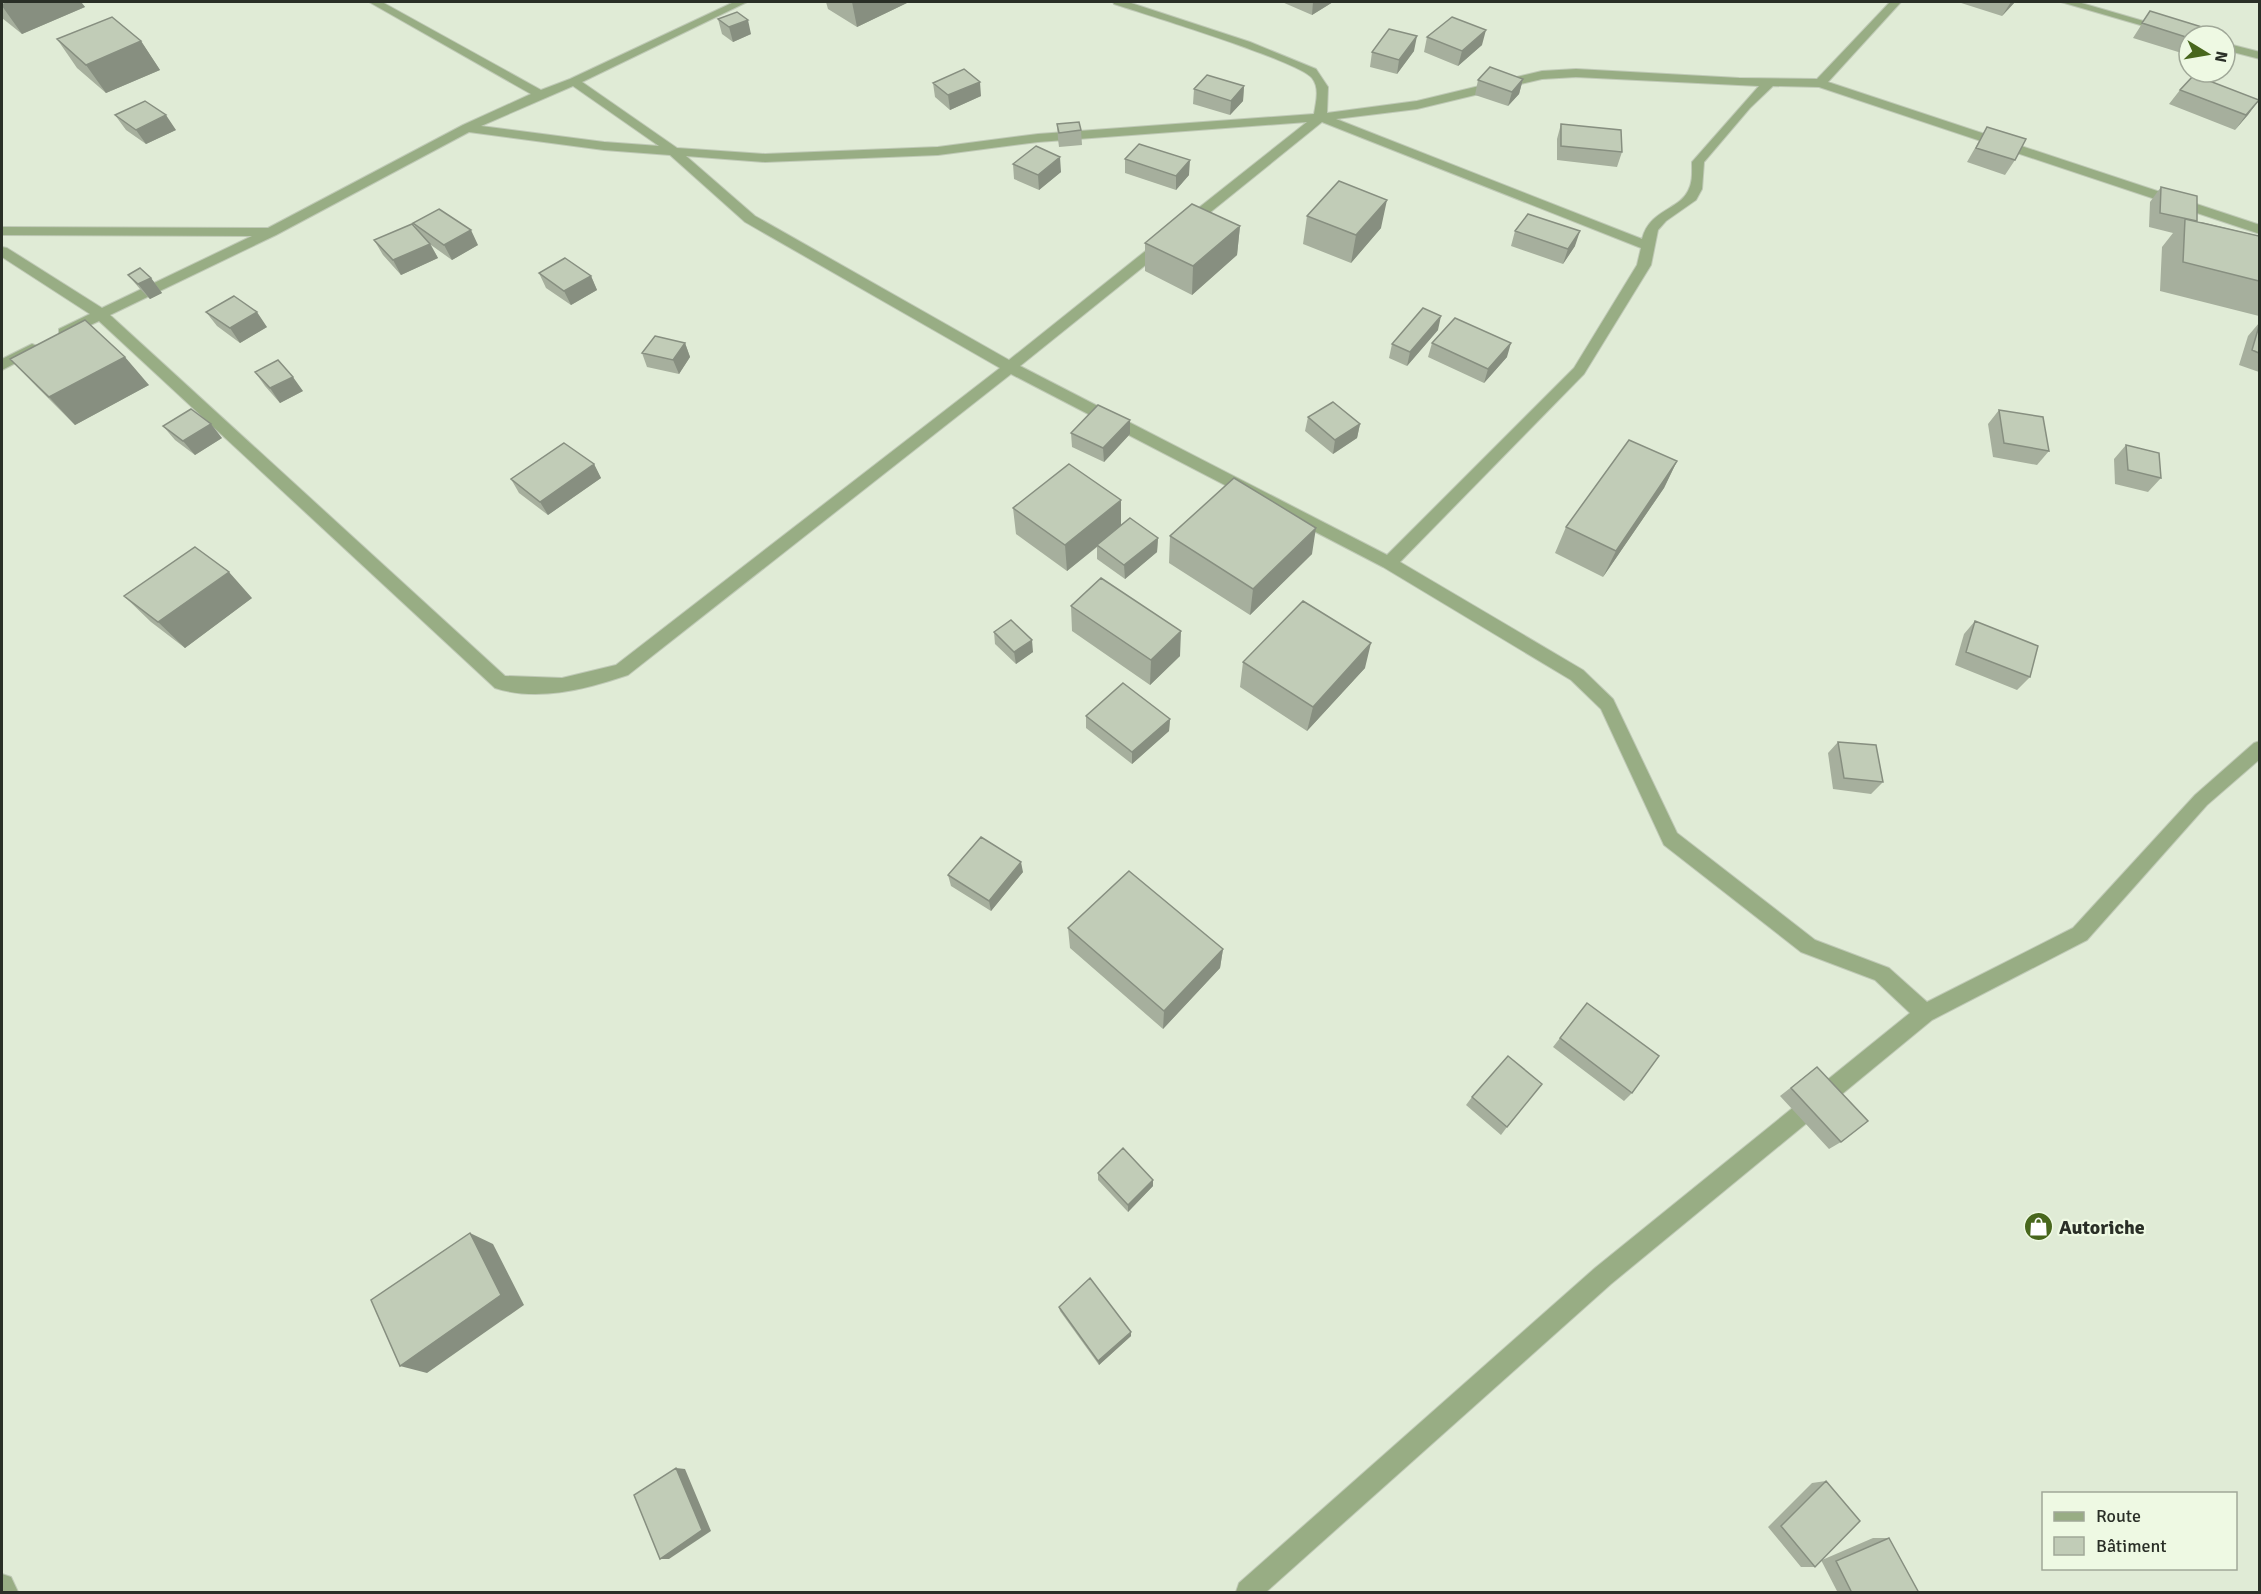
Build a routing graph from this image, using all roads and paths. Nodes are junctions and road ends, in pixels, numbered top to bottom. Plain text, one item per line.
1 (375, 2) edge
2 (742, 2) edge
3 (1118, 2) edge
4 (1893, 2) edge
5 (2067, 2) edge
6 (2177, 33) edge
7 (2237, 50) edge
8 (2259, 56) edge
9 (574, 82) junction
10 (1769, 82) junction
11 (1820, 83) junction
12 (1324, 90) junction
13 (540, 94) junction
14 (1355, 112) junction
15 (1320, 117) junction
16 (467, 128) junction
17 (672, 150) junction
18 (2259, 230) edge
19 (2, 231) edge
20 (271, 232) junction
21 (1650, 247) junction
22 (2, 251) edge
23 (99, 313) junction
24 (2, 365) edge
25 (1010, 367) junction
26 (1389, 563) junction
27 (2259, 748) edge
28 (1925, 1013) junction
29 (2, 1586) edge
30 (6, 1593) edge
31 (1248, 1593) edge

1 - 13 street
2 - 9 street
3 - 12 street
4 - 11 street
5 - 6 street
7 - 8 street
9 - 13 street
9 - 17 street
10 - 11 street
10 - 14 street
10 - 21 street
11 - 18 street
12 - 14 street
12 - 15 street
13 - 16 street
14 - 15 street
15 - 17 street
15 - 21 street
15 - 25 street
16 - 17 street
16 - 20 street
17 - 25 street
19 - 20 street
20 - 23 street
21 - 26 street
22 - 23 street
23 - 24 street
23 - 25 street
25 - 26 street
26 - 28 street
27 - 28 street
28 - 31 street
29 - 30 street

